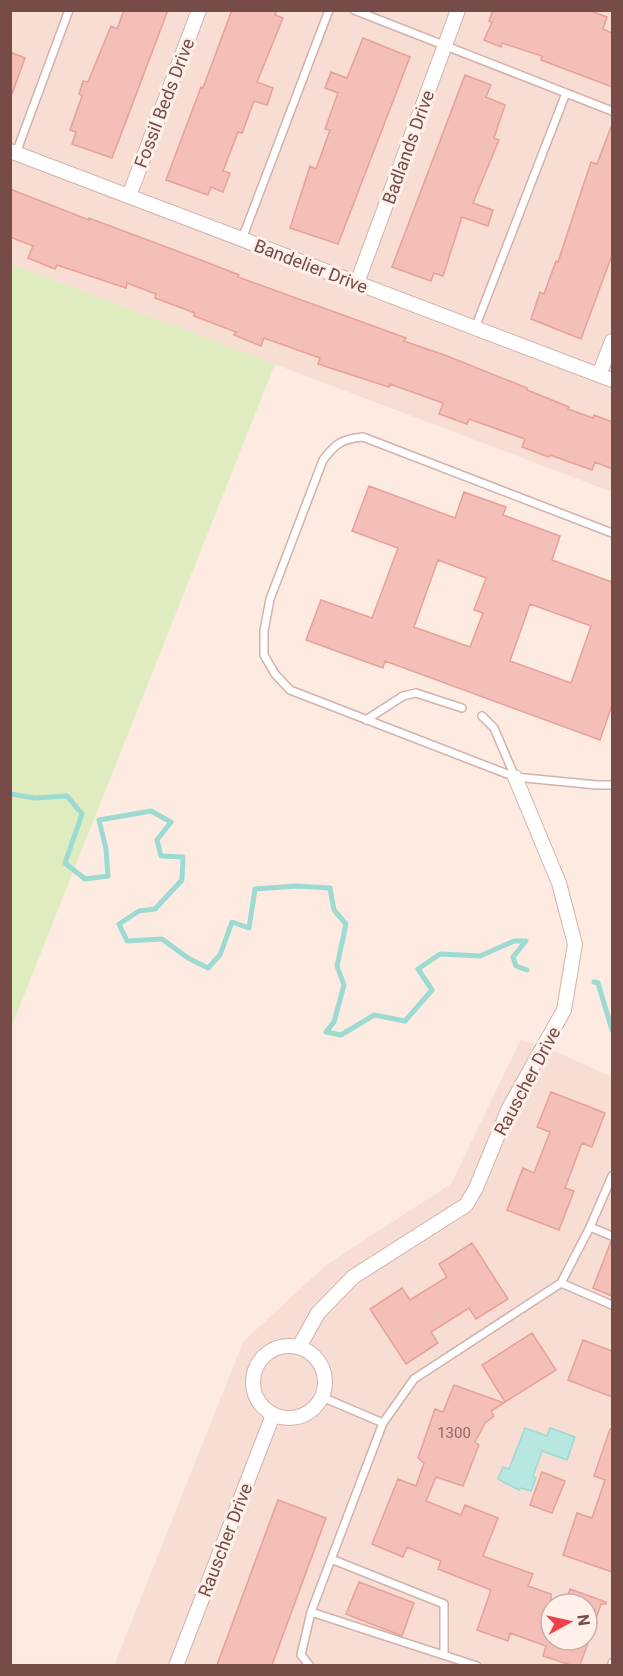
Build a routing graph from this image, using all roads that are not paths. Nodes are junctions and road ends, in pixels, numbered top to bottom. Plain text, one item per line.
1 (69, 10) edge
2 (199, 10) edge
3 (329, 10) edge
4 (354, 10) edge
5 (459, 10) edge
6 (445, 46) junction
7 (566, 93) junction
8 (612, 111) edge
9 (13, 152) edge
10 (129, 196) junction
11 (242, 239) junction
12 (357, 283) junction
13 (475, 328) junction
14 (612, 341) edge
15 (606, 378) edge
16 (612, 533) edge
17 (462, 708) dead end
18 (482, 716) dead end
19 (366, 720) junction
20 (515, 777) junction
21 (612, 785) edge
22 (612, 1176) edge
23 (590, 1227) junction
24 (612, 1236) edge
25 (561, 1282) junction
26 (612, 1305) edge
27 (299, 1347) junction
28 (322, 1397) junction
29 (273, 1415) junction
30 (382, 1422) junction
31 (331, 1559) junction
32 (311, 1612) junction
33 (444, 1655) junction
34 (176, 1665) edge
35 (310, 1665) edge
36 (477, 1665) edge

1 - 9 lane
2 - 10 street, Fossil Beds Drive
3 - 11 lane
4 - 6 lane
5 - 6 street, Badlands Drive
6 - 7 lane
6 - 12 street, Badlands Drive
7 - 8 lane
7 - 13 lane
9 - 10 street, Bandelier Drive
10 - 11 street, Bandelier Drive
11 - 12 street, Bandelier Drive
12 - 13 street, Bandelier Drive
13 - 15 street, Bandelier Drive
14 - 15 street
16 - 19 lane
17 - 19 lane
18 - 20 lane
19 - 20 lane
20 - 21 lane
20 - 27 street, Rauscher Drive
22 - 23 lane
23 - 24 lane
23 - 25 lane
25 - 26 lane
25 - 30 lane
27 - 28 street
27 - 29 street
28 - 29 street
28 - 30 lane
29 - 34 street, Rauscher Drive
30 - 31 lane
31 - 32 lane
31 - 33 lane
32 - 33 lane
32 - 35 lane
33 - 36 lane

